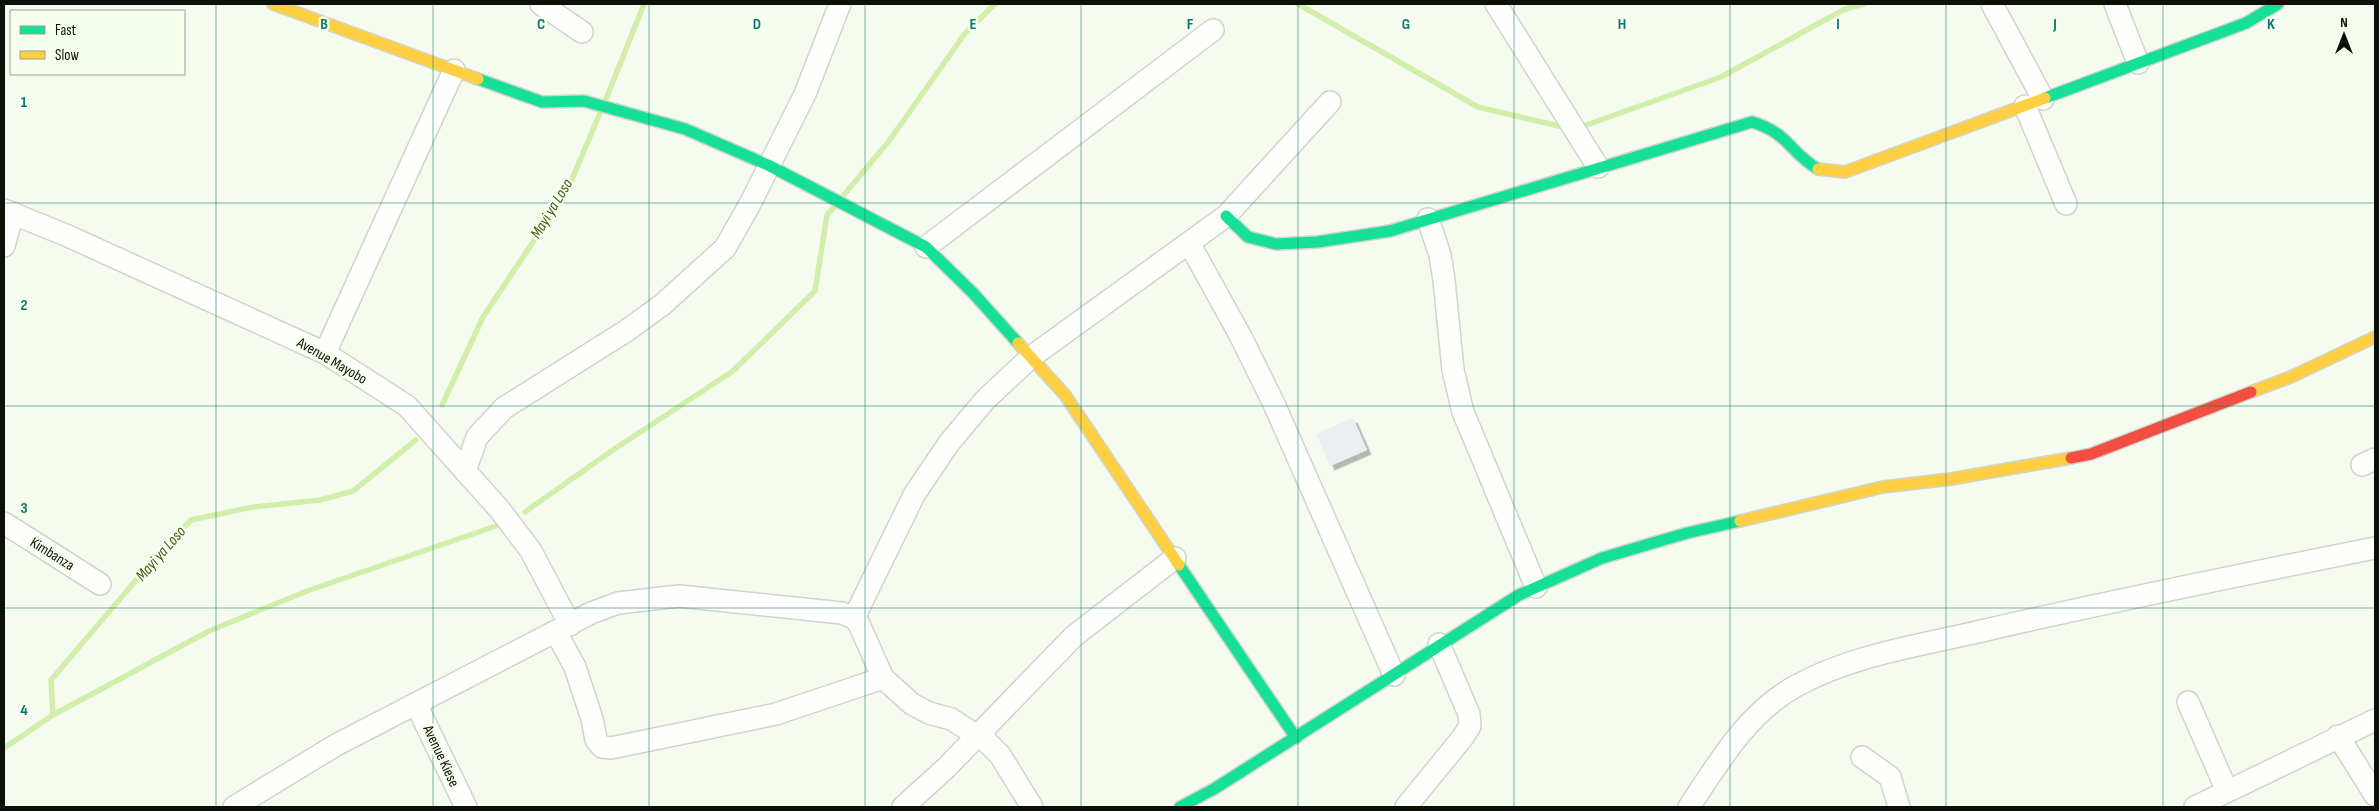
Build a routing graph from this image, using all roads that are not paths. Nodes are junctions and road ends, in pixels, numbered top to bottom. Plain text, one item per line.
1 (273, 4) edge
2 (541, 4) edge
3 (840, 4) edge
4 (1496, 4) edge
5 (1992, 4) edge
6 (2115, 4) edge
7 (2278, 4) edge
8 (1214, 30) dead end
9 (582, 32) dead end
10 (2138, 63) junction
11 (454, 70) junction
12 (1330, 102) dead end
13 (2034, 103) junction
14 (768, 165) junction
15 (1598, 167) junction
16 (2066, 204) dead end
17 (8, 212) edge
18 (1226, 216) junction
19 (1428, 219) junction
20 (1189, 243) junction
21 (4, 246) edge
22 (926, 247) junction
23 (2375, 337) edge
24 (325, 353) junction
25 (1031, 357) junction
26 (465, 471) junction
27 (4, 523) edge
28 (2375, 548) edge
29 (1175, 558) junction
30 (100, 584) dead end
31 (1536, 587) junction
32 (854, 618) junction
33 (563, 628) junction
34 (1439, 644) junction
35 (1394, 675) junction
36 (882, 678) junction
37 (2188, 702) dead end
38 (416, 704) junction
39 (2375, 720) edge
40 (976, 734) junction
41 (2338, 736) junction
42 (1296, 738) junction
43 (1862, 757) dead end
44 (2228, 792) junction
45 (2375, 795) edge
46 (234, 807) edge
47 (466, 807) edge
48 (903, 807) edge
49 (1032, 807) edge
50 (1180, 807) edge
51 (1406, 807) edge
52 (1688, 807) edge
53 (1900, 807) edge
54 (2195, 807) edge

1 - 11 street
2 - 9 street
3 - 14 street
4 - 15 street
5 - 13 street
6 - 10 street
7 - 10 street
8 - 22 street
10 - 13 street
11 - 14 street
11 - 24 street
12 - 18 street
13 - 15 street
13 - 16 street
14 - 22 street
14 - 26 street
15 - 19 street
17 - 21 street
17 - 24 street, Avenue Mayobo
18 - 19 street
18 - 20 street
19 - 31 street
20 - 25 street
20 - 35 street
22 - 25 street
23 - 31 street
24 - 26 street, Avenue Mayobo
25 - 29 street
25 - 32 street
26 - 33 street, Avenue Mayobo
27 - 30 street, Kimbanza
28 - 52 street
29 - 40 street
29 - 42 street
31 - 34 street
32 - 33 street
32 - 36 street
33 - 36 street, Avenue Mayobo
33 - 38 street
34 - 35 street
34 - 51 street
35 - 42 street
36 - 40 street
37 - 44 street
38 - 46 street
38 - 47 street, Avenue Kiese
39 - 41 street
40 - 48 street
40 - 49 street
41 - 44 street
41 - 45 street
42 - 50 street
43 - 53 street
44 - 54 street

